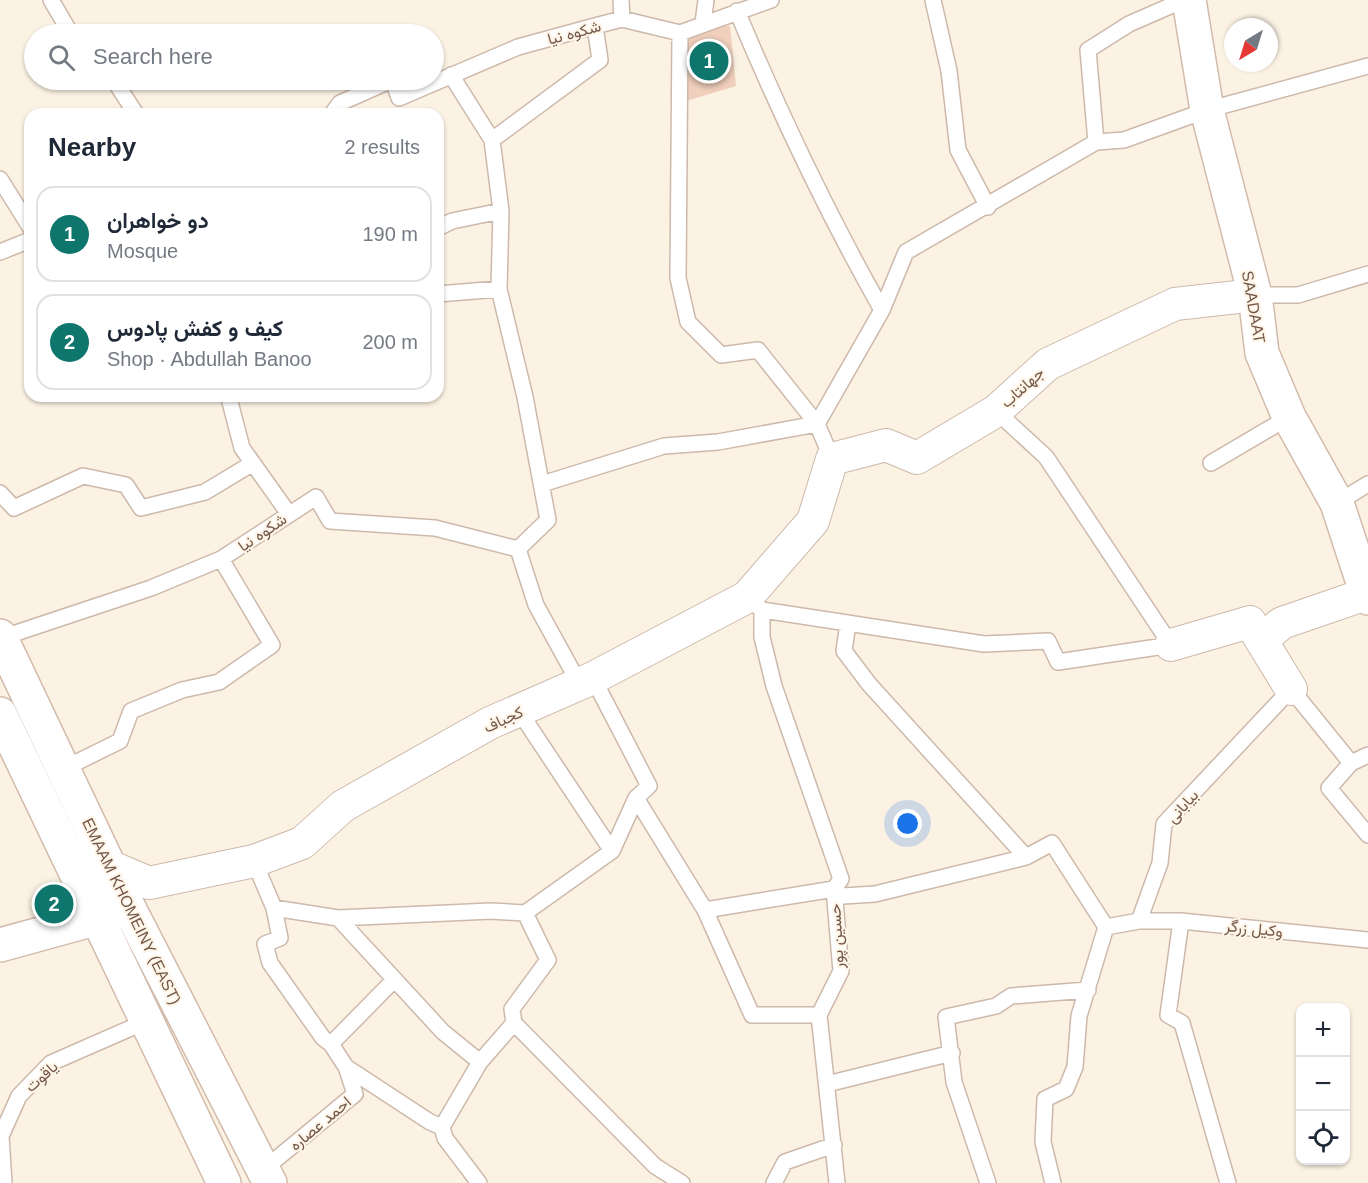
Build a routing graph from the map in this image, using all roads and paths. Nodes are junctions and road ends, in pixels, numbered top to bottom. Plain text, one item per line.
1 (51, 0) edge
2 (621, 0) edge
3 (705, 0) edge
4 (771, 0) edge
5 (933, 0) edge
6 (1184, 0) edge
7 (1189, 0) edge
8 (737, 11) junction
9 (622, 19) junction
10 (704, 23) junction
11 (65, 24) edge
12 (595, 26) junction
13 (680, 33) junction
14 (1368, 66) edge
15 (451, 75) junction
16 (444, 78) edge
17 (120, 90) edge
18 (370, 90) edge
19 (396, 90) edge
20 (417, 90) edge
21 (132, 108) edge
22 (336, 108) edge
23 (1208, 110) junction
24 (492, 140) junction
25 (1096, 142) junction
26 (0, 179) edge
27 (988, 207) junction
28 (501, 210) junction
29 (24, 217) edge
30 (444, 225) edge
31 (24, 242) edge
32 (0, 252) edge
33 (1368, 274) edge
34 (499, 289) junction
35 (444, 294) edge
36 (1255, 295) junction
37 (882, 310) junction
38 (229, 402) edge
39 (996, 411) junction
40 (1289, 417) junction
41 (817, 424) junction
42 (832, 459) junction
43 (1211, 463) dead end
44 (253, 464) junction
45 (542, 484) junction
46 (1368, 484) edge
47 (0, 493) edge
48 (1337, 503) junction
49 (289, 514) junction
50 (518, 549) junction
51 (221, 560) junction
52 (1367, 596) edge
53 (755, 604) junction
54 (848, 623) junction
55 (0, 637) edge
56 (1261, 640) junction
57 (1172, 645) junction
58 (586, 681) junction
59 (1291, 689) junction
60 (519, 711) junction
61 (0, 714) edge
62 (1368, 754) edge
63 (1351, 763) junction
64 (63, 769) junction
65 (636, 798) junction
66 (1368, 835) edge
67 (612, 851) junction
68 (1026, 857) junction
69 (254, 861) junction
70 (109, 866) junction
71 (834, 889) junction
72 (274, 908) junction
73 (130, 910) junction
74 (705, 910) junction
75 (525, 914) junction
76 (98, 918) junction
77 (338, 918) junction
78 (1139, 921) junction
79 (1181, 921) junction
80 (1106, 927) junction
81 (3, 940) edge
82 (1368, 940) edge
83 (394, 980) junction
84 (1088, 990) junction
85 (819, 1015) junction
86 (147, 1020) junction
87 (514, 1023) junction
88 (331, 1044) junction
89 (952, 1053) junction
90 (480, 1062) junction
91 (346, 1067) junction
92 (827, 1084) junction
93 (442, 1127) junction
94 (834, 1145) junction
95 (267, 1176) edge
96 (4, 1183) edge
97 (224, 1183) edge
98 (479, 1183) edge
99 (682, 1183) edge
100 (774, 1183) edge
101 (837, 1183) edge
102 (988, 1183) edge
103 (1053, 1183) edge
104 (1228, 1183) edge

1 - 11 lane
2 - 9 lane
3 - 10 lane
4 - 8 lane
5 - 27 lane
6 - 25 lane
7 - 23 main road, SAADAAT
8 - 10 lane
8 - 37 lane
9 - 12 lane, شکوه نیا
9 - 13 lane, شکوه نیا
10 - 13 lane
12 - 15 lane, شکوه نیا
12 - 24 lane
13 - 41 lane
14 - 23 lane
15 - 16 lane, شکوه نیا
15 - 24 lane
17 - 21 lane
18 - 22 lane, شکوه نیا
19 - 20 lane, شکوه نیا
23 - 25 lane
23 - 36 main road, SAADAAT
24 - 28 lane
25 - 27 lane
26 - 29 lane
27 - 37 lane
28 - 30 lane
28 - 34 lane
31 - 32 lane
33 - 36 lane
34 - 35 lane
34 - 45 lane
36 - 39 street, جهانتاب
36 - 40 main road, SAADAAT
37 - 41 lane
38 - 44 lane
39 - 42 street, جهانتاب
39 - 57 lane
40 - 43 lane
40 - 48 main road, SAADAAT
41 - 42 lane
41 - 45 lane
42 - 53 street, کجباف
44 - 47 lane
44 - 49 lane
45 - 50 lane
46 - 48 lane
48 - 52 main road, SAADAAT
49 - 50 lane, شکوه نیا
49 - 51 lane, شکوه نیا
50 - 58 lane
51 - 55 lane, شکوه نیا
51 - 64 lane
52 - 56 street
53 - 54 lane
53 - 58 street, کجباف
53 - 71 lane, حسین پور
54 - 57 lane
54 - 68 lane
55 - 64 main road, EMAAM KHOMEINY (EAST)
56 - 57 street
56 - 59 street
58 - 60 street, کجباف
58 - 65 lane
59 - 63 lane
59 - 78 lane, بیابانی
60 - 67 lane
60 - 69 street, کجباف
61 - 76 main road, EMAAM KHOMEINY (EAST)
62 - 63 lane
63 - 66 lane
64 - 70 main road, EMAAM KHOMEINY (EAST)
65 - 67 lane
65 - 74 lane
67 - 75 lane
68 - 71 lane
68 - 80 lane
69 - 70 street, کجباف
69 - 72 lane
70 - 73 main road, EMAAM KHOMEINY (EAST)
71 - 74 lane
71 - 85 lane, حسین پور
72 - 77 lane
72 - 88 lane
73 - 76 street
73 - 95 main road, EMAAM KHOMEINY (EAST)
74 - 85 lane
75 - 77 lane
75 - 87 lane
76 - 81 main road
76 - 86 main road, EMAAM KHOMEINY (EAST)
77 - 83 lane
78 - 79 lane, وکیل زرگر
78 - 80 lane
79 - 82 lane, وکیل زرگر
79 - 104 lane
80 - 84 lane
83 - 88 lane
83 - 90 lane
84 - 89 lane
84 - 103 lane
85 - 92 lane
86 - 96 lane, یاقوت
86 - 97 main road, EMAAM KHOMEINY (EAST)
87 - 90 lane
87 - 99 lane
88 - 91 lane
89 - 92 lane
89 - 102 lane
90 - 93 lane
91 - 93 lane
91 - 95 lane, احمد عصاره
92 - 94 lane
93 - 98 lane
94 - 100 lane
94 - 101 lane

